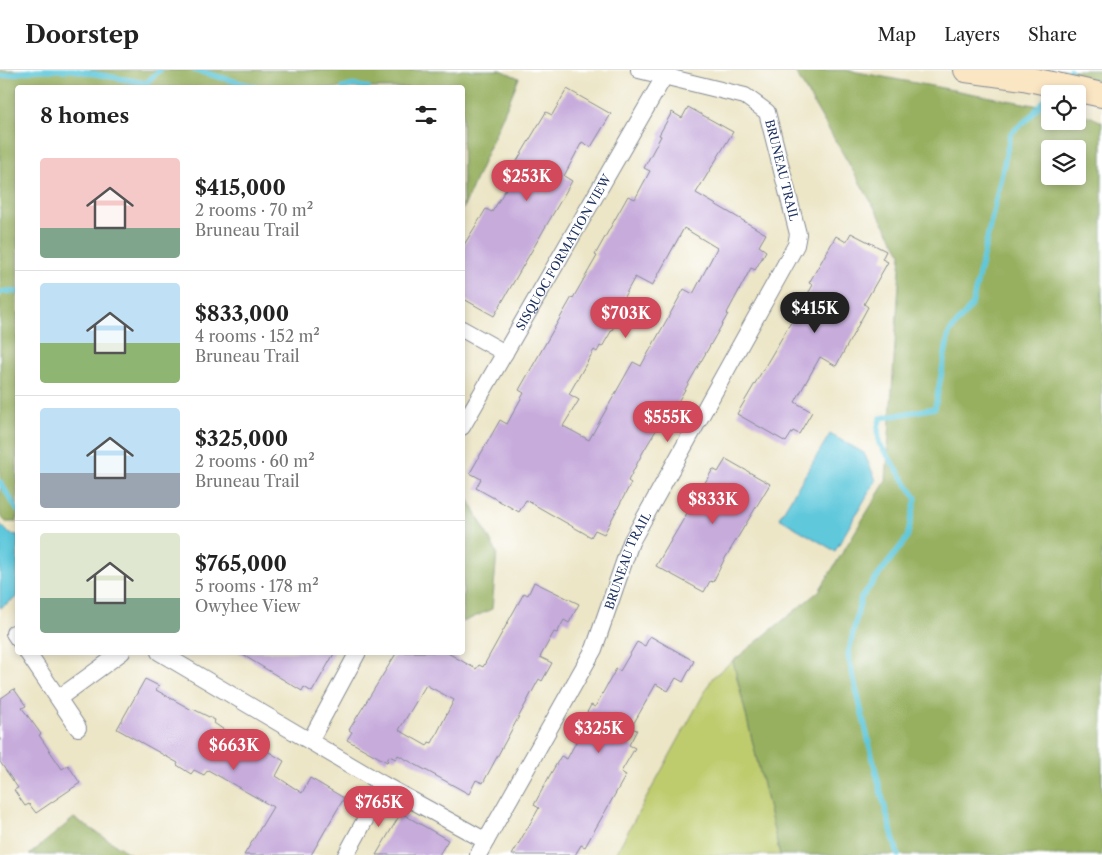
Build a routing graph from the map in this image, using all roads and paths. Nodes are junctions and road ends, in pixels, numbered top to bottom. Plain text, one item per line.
1 (639, 70) edge
2 (966, 70) edge
3 (666, 74) edge
4 (1102, 95) edge
5 (465, 331) edge
6 (505, 353) junction
7 (465, 422) edge
8 (29, 655) edge
9 (118, 655) edge
10 (163, 655) edge
11 (356, 655) edge
12 (58, 698) junction
13 (78, 728) dead end
14 (310, 741) junction
15 (384, 785) junction
16 (486, 841) junction
17 (346, 855) edge
18 (478, 855) edge

1 - 3 street, BRUNEAU TRAIL
2 - 4 street
3 - 6 street, SISQUOC FORMATION VIEW
3 - 16 street, BRUNEAU TRAIL
5 - 6 street
6 - 7 street, SISQUOC FORMATION VIEW
8 - 12 street
9 - 12 street
10 - 14 street
11 - 14 street
12 - 13 street
14 - 15 street
15 - 16 street
15 - 17 street
16 - 18 street, BRUNEAU TRAIL

